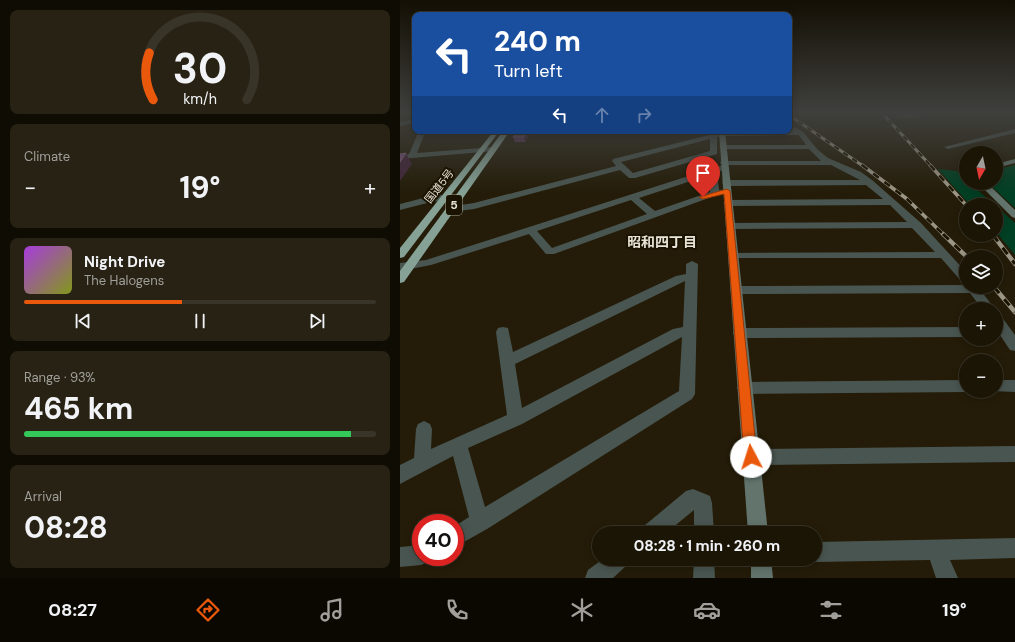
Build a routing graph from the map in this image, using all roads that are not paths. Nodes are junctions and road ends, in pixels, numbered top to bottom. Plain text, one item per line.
1 (419, 139) edge
2 (491, 139) edge
3 (501, 139) edge
4 (700, 139) edge
5 (719, 139) edge
6 (805, 139) edge
7 (979, 139) edge
8 (948, 146) dead end
9 (811, 147) junction
10 (494, 149) junction
11 (483, 150) junction
12 (412, 156) junction
13 (400, 158) edge
14 (720, 159) junction
15 (1015, 161) edge
16 (832, 163) junction
17 (1003, 164) edge
18 (622, 167) junction
19 (869, 182) junction
20 (989, 190) edge
21 (724, 192) junction
22 (632, 196) junction
23 (445, 198) junction
24 (892, 202) junction
25 (400, 207) edge
26 (451, 208) junction
27 (653, 215) junction
28 (1015, 215) edge
29 (917, 225) junction
30 (730, 226) junction
31 (531, 230) junction
32 (400, 255) edge
33 (945, 255) junction
34 (733, 256) junction
35 (405, 266) edge
36 (959, 272) edge
37 (400, 279) edge
38 (959, 285) edge
39 (736, 290) junction
40 (689, 330) junction
41 (503, 332) dead end
42 (959, 332) edge
43 (740, 333) junction
44 (1003, 335) edge
45 (1015, 346) edge
46 (507, 361) junction
47 (959, 386) edge
48 (1003, 386) edge
49 (1015, 386) edge
50 (745, 388) junction
51 (516, 419) junction
52 (424, 429) dead end
53 (458, 444) junction
54 (1015, 454) edge
55 (751, 457) junction
56 (422, 463) junction
57 (400, 475) edge
58 (480, 522) junction
59 (659, 526) edge
60 (704, 526) edge
61 (757, 526) edge
62 (464, 532) edge
63 (1015, 548) edge
64 (936, 550) junction
65 (822, 552) edge
66 (412, 556) edge
67 (400, 558) edge
68 (611, 566) edge
69 (704, 566) edge
70 (761, 566) edge
71 (596, 578) edge
72 (704, 578) edge
73 (762, 578) edge
74 (947, 578) edge

1 - 12 street
2 - 11 highway, 国道5号 / 5
3 - 10 highway, 国道5号 / 5
4 - 18 street
5 - 14 street
6 - 9 street
7 - 8 street
9 - 14 street
9 - 16 street
10 - 11 street
10 - 26 highway, 国道5号 / 5
11 - 12 street
11 - 23 highway, 国道5号 / 5
12 - 13 street
14 - 16 street
14 - 18 street
14 - 21 street
14 - 22 street
15 - 17 street
16 - 19 street
18 - 26 street
19 - 21 street
19 - 24 street
20 - 28 street
21 - 24 street
21 - 27 street
21 - 30 street
22 - 27 street
22 - 31 street
23 - 25 street
23 - 32 highway, 国道5号 / 5
24 - 29 street
26 - 35 highway, 国道5号 / 5
27 - 31 street
29 - 30 street
29 - 33 street
30 - 34 street
31 - 35 street
33 - 34 street
33 - 36 street
34 - 39 street
35 - 37 highway, 国道5号 / 5
38 - 39 street
39 - 43 street
40 - 46 street
40 - 51 street
40 - 58 street
41 - 46 street
42 - 43 street
43 - 50 street
44 - 45 street
46 - 51 street
47 - 50 street
48 - 49 street
50 - 55 street
51 - 53 street
52 - 56 street
53 - 56 street
53 - 58 street
54 - 55 street
55 - 61 street
56 - 57 street
58 - 62 street
59 - 60 street
63 - 64 street
64 - 65 street
64 - 74 street
66 - 67 street
68 - 71 street
69 - 72 street
70 - 73 street

